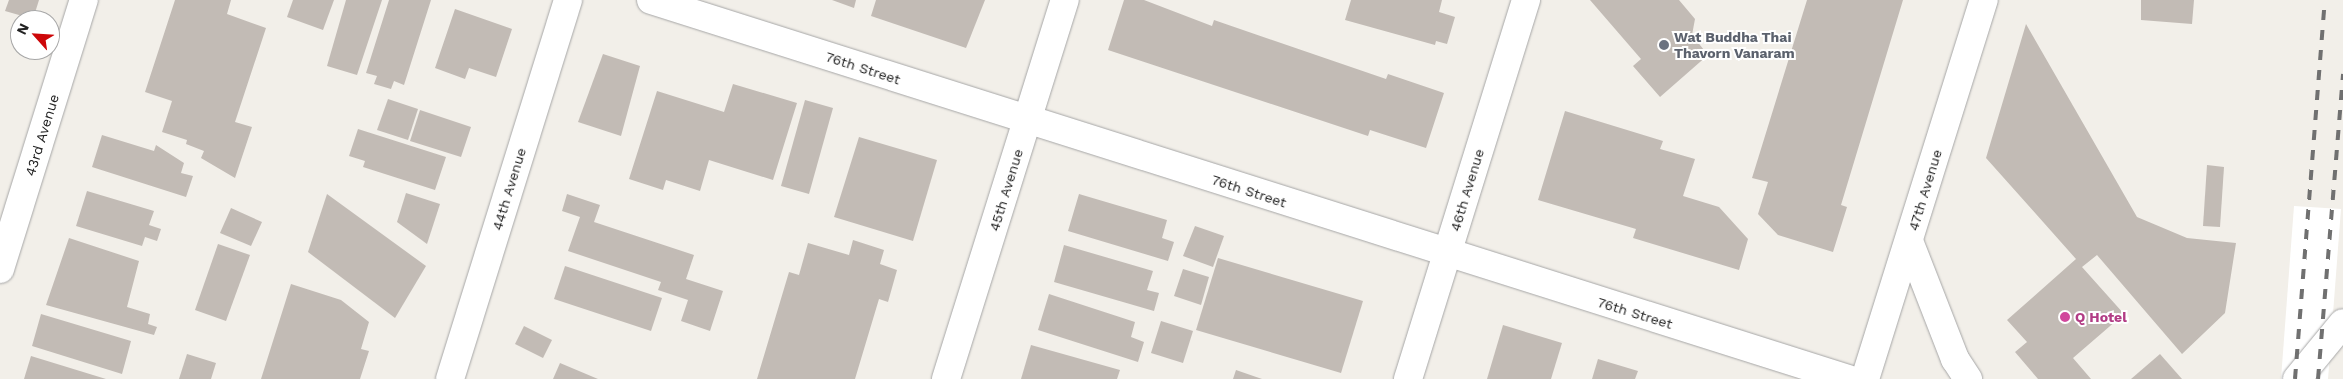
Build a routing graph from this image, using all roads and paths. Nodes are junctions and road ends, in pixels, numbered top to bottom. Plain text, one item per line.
1 (84, 0) edge
2 (568, 0) edge
3 (650, 0) edge
4 (1065, 0) edge
5 (1526, 0) edge
6 (1984, 0) edge
7 (1027, 120) junction
8 (1909, 241) junction
9 (1447, 254) junction
10 (0, 269) edge
11 (2343, 324) edge
12 (450, 379) edge
13 (946, 379) edge
14 (1408, 379) edge
15 (1848, 379) edge
16 (1865, 379) edge
17 (1968, 379) edge
18 (2297, 379) edge

1 - 10 street, 43rd Avenue
2 - 12 street, 44th Avenue
3 - 7 street, 76th Street
4 - 7 street, 45th Avenue
5 - 9 street, 46th Avenue
6 - 8 street, 47th Avenue
7 - 9 street, 76th Street
7 - 13 street, 45th Avenue
8 - 16 street, 47th Avenue
8 - 17 street
9 - 14 street, 46th Avenue
9 - 15 street, 76th Street
11 - 18 street

